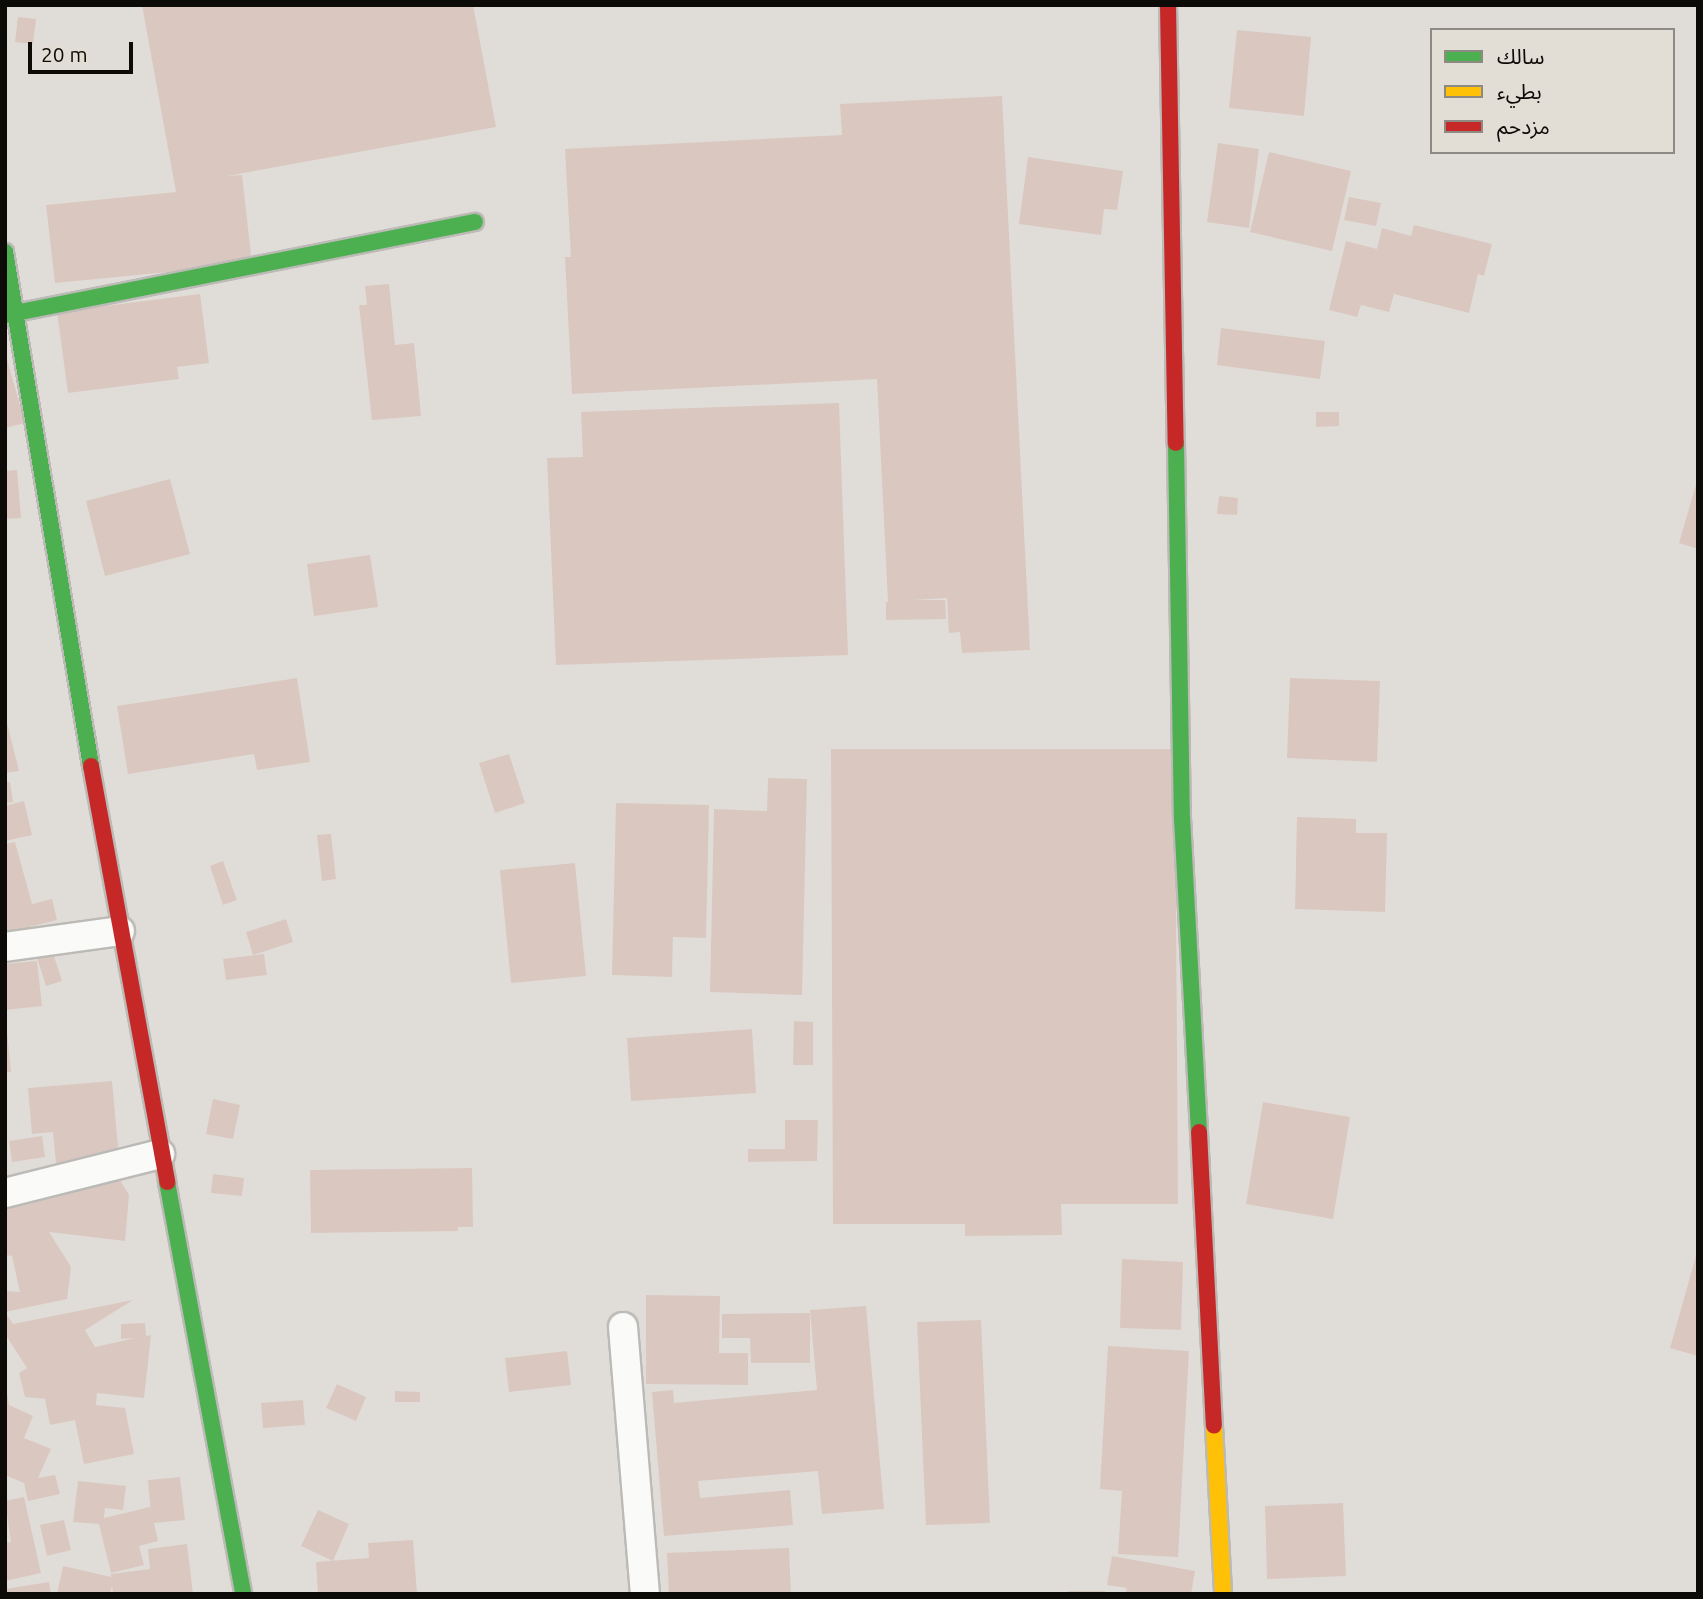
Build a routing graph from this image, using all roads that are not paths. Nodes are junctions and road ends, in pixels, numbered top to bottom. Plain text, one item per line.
1 (1168, 5) edge
2 (475, 222) dead end
3 (5, 252) edge
4 (10, 313) edge
5 (120, 931) junction
6 (5, 947) edge
7 (160, 1154) junction
8 (5, 1193) edge
9 (623, 1327) dead end
10 (243, 1594) edge
11 (645, 1594) edge
12 (1223, 1594) edge

1 - 12 street
2 - 4 street
3 - 4 street
4 - 5 street
5 - 6 street
5 - 7 street
7 - 8 street
7 - 10 street
9 - 11 street

